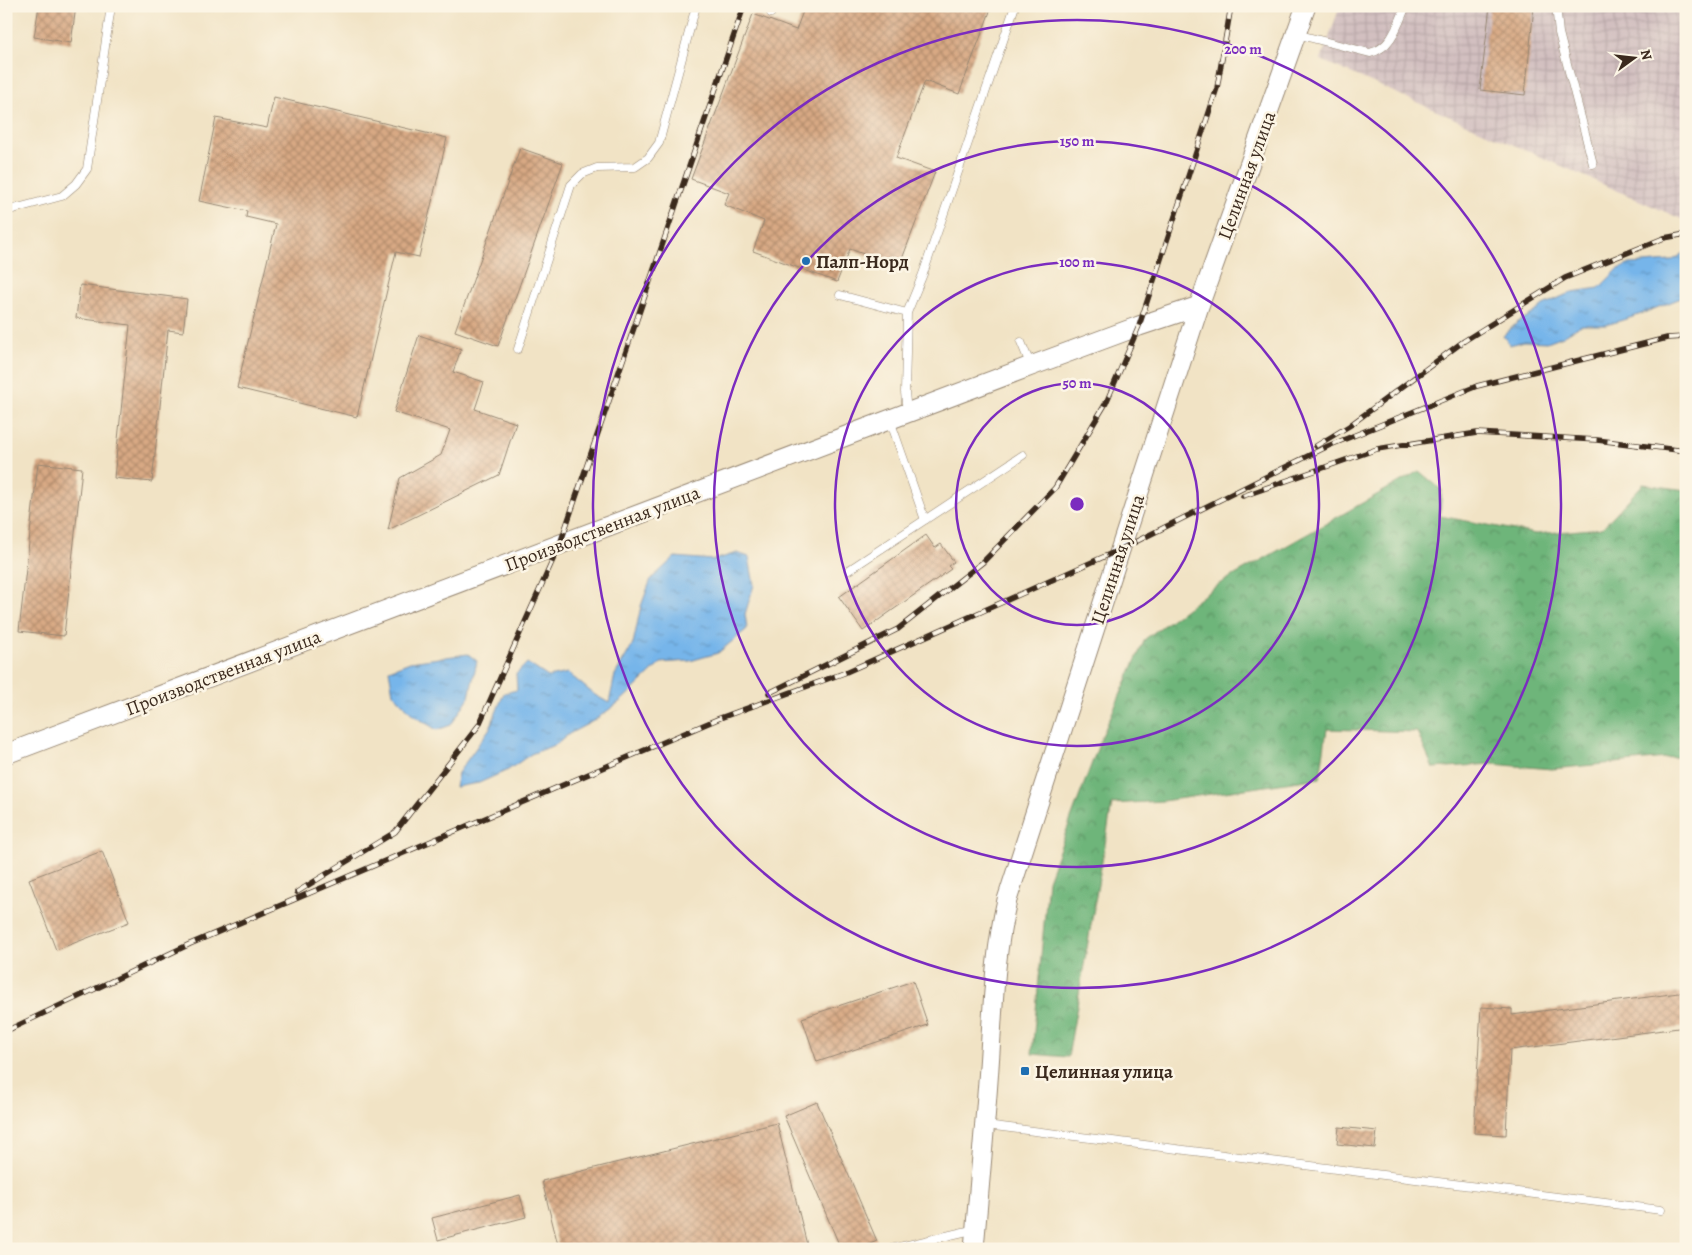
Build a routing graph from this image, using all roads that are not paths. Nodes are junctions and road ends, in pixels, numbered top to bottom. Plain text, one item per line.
1 (111, 6) edge
2 (696, 6) edge
3 (1016, 6) edge
4 (1306, 6) edge
5 (1406, 6) edge
6 (1556, 6) edge
7 (1296, 34) junction
8 (1593, 164) dead end
9 (6, 211) edge
10 (840, 295) dead end
11 (1199, 306) junction
12 (907, 313) junction
13 (1021, 342) dead end
14 (518, 349) dead end
15 (1032, 366) junction
16 (898, 416) junction
17 (1023, 455) dead end
18 (925, 520) junction
19 (849, 570) dead end
20 (6, 754) edge
21 (984, 1125) junction
22 (1661, 1210) dead end
23 (976, 1229) junction
24 (891, 1249) edge
25 (974, 1249) edge

1 - 9 lane
2 - 14 lane
3 - 12 lane
4 - 7 street, Целинная улица
5 - 7 lane
6 - 8 lane
7 - 11 street, Целинная улица
10 - 12 lane
11 - 15 street, Производственная улица
11 - 21 street, Целинная улица
12 - 16 lane
13 - 15 lane
15 - 16 street, Производственная улица
16 - 18 lane
16 - 20 street, Производственная улица
17 - 18 lane
18 - 19 lane
21 - 22 lane
21 - 23 street, Целинная улица
23 - 24 lane
23 - 25 street, Целинная улица

